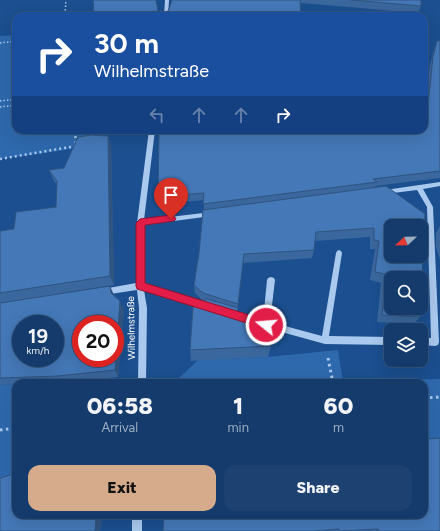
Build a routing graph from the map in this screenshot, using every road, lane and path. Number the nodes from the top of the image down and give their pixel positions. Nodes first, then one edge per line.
1 (66, 0) edge
2 (167, 0) edge
3 (65, 12) edge
4 (166, 12) edge
5 (12, 42) edge
6 (0, 43) edge
7 (12, 100) edge
8 (0, 101) edge
9 (12, 106) edge
10 (0, 107) edge
11 (75, 134) edge
12 (151, 134) edge
13 (0, 158) edge
14 (440, 184) edge
15 (419, 188) junction
16 (381, 192) edge
17 (218, 213) edge
18 (140, 223) junction
19 (339, 253) dead end
20 (271, 280) dead end
21 (140, 286) junction
22 (94, 293) edge
23 (214, 309) edge
24 (251, 320) edge
25 (266, 325) junction
26 (325, 340) junction
27 (384, 341) edge
28 (428, 342) edge
29 (142, 379) edge
30 (332, 379) edge
31 (440, 397) edge
32 (428, 398) edge
33 (12, 428) edge
34 (0, 430) edge
35 (137, 519) edge
36 (136, 531) edge

1 - 3 path
2 - 4 street
5 - 6 path
7 - 8 path
9 - 10 path
11 - 13 path
12 - 18 street, Wilhelmstraße
14 - 15 street
15 - 16 street
15 - 28 street
17 - 18 street
18 - 21 street, Wilhelmstraße
19 - 26 street
20 - 25 street
21 - 22 street
21 - 23 street
21 - 29 street, Wilhelmstraße
24 - 25 street
25 - 26 street
26 - 27 street
26 - 30 path
31 - 32 path
33 - 34 path
35 - 36 street

